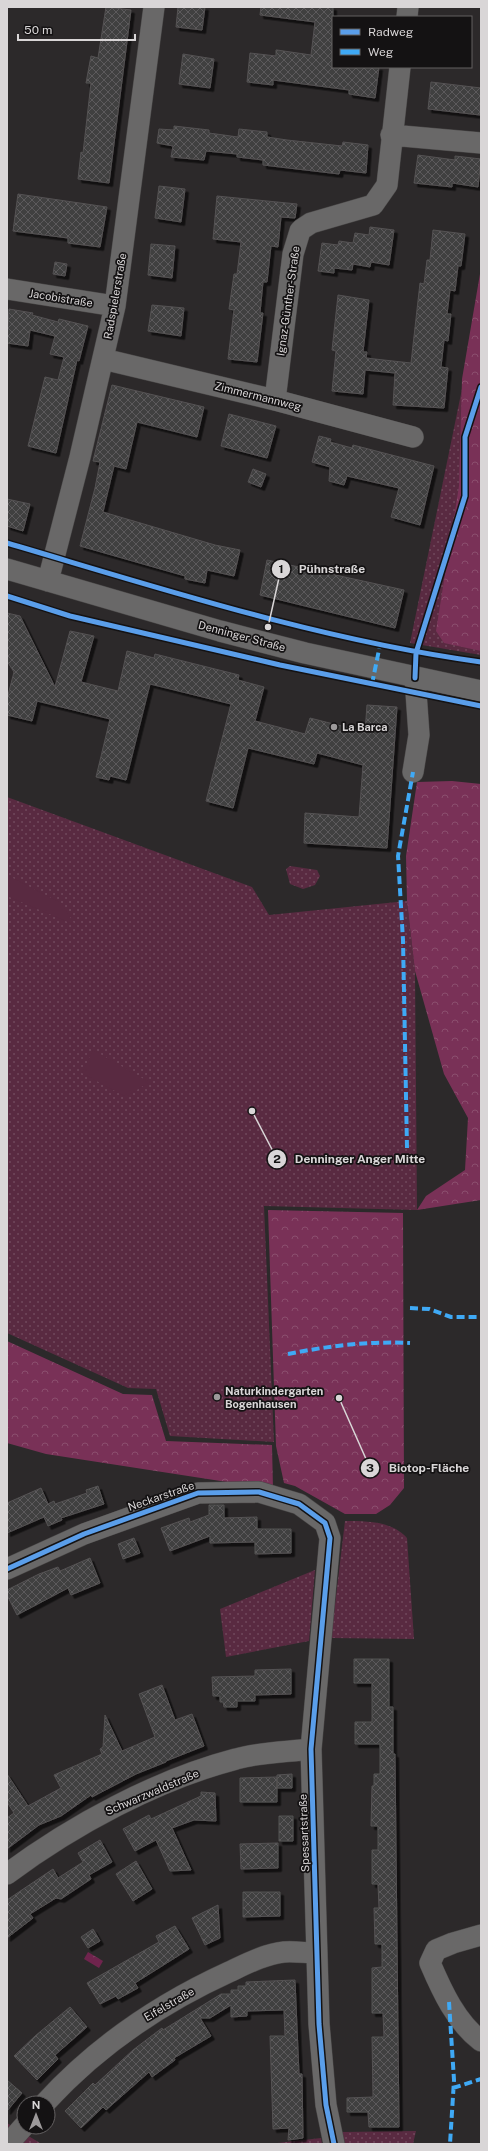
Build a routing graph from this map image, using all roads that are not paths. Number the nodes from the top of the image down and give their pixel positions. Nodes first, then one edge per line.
1 (154, 7) edge
2 (400, 68) edge
3 (391, 135) junction
4 (481, 143) edge
5 (7, 289) edge
6 (115, 306) junction
7 (103, 359) junction
8 (275, 400) junction
9 (413, 437) dead end
10 (7, 569) edge
11 (48, 581) junction
12 (415, 678) junction
13 (481, 690) edge
14 (413, 772) dead end
15 (325, 1523) joint
16 (7, 1569) edge
17 (311, 1749) junction
18 (7, 1874) edge
19 (481, 1935) edge
20 (317, 1953) junction
21 (481, 2041) edge
22 (51, 2095) edge
23 (16, 2135) edge
24 (8, 2144) edge
25 (334, 2144) edge

1 - 6 street, Radspielerstraße
2 - 3 street, Ignaz-Günther-Straße
3 - 4 street
3 - 8 street, Ignaz-Günther-Straße
5 - 6 street, Jacobistraße
6 - 7 street, Radspielerstraße
7 - 8 street, Zimmermannweg
7 - 11 street, Radspielerstraße
8 - 9 street, Zimmermannweg
10 - 11 street, Denninger Straße
11 - 12 street, Denninger Straße
12 - 13 street, Denninger Straße
12 - 14 street
15 - 16 street, Neckarstraße
15 - 17 street, Spessartstraße
17 - 18 street, Schwarzwaldstraße
17 - 20 street, Spessartstraße
19 - 21 street
20 - 22 street, Eifelstraße
20 - 25 street, Spessartstraße
23 - 24 street

